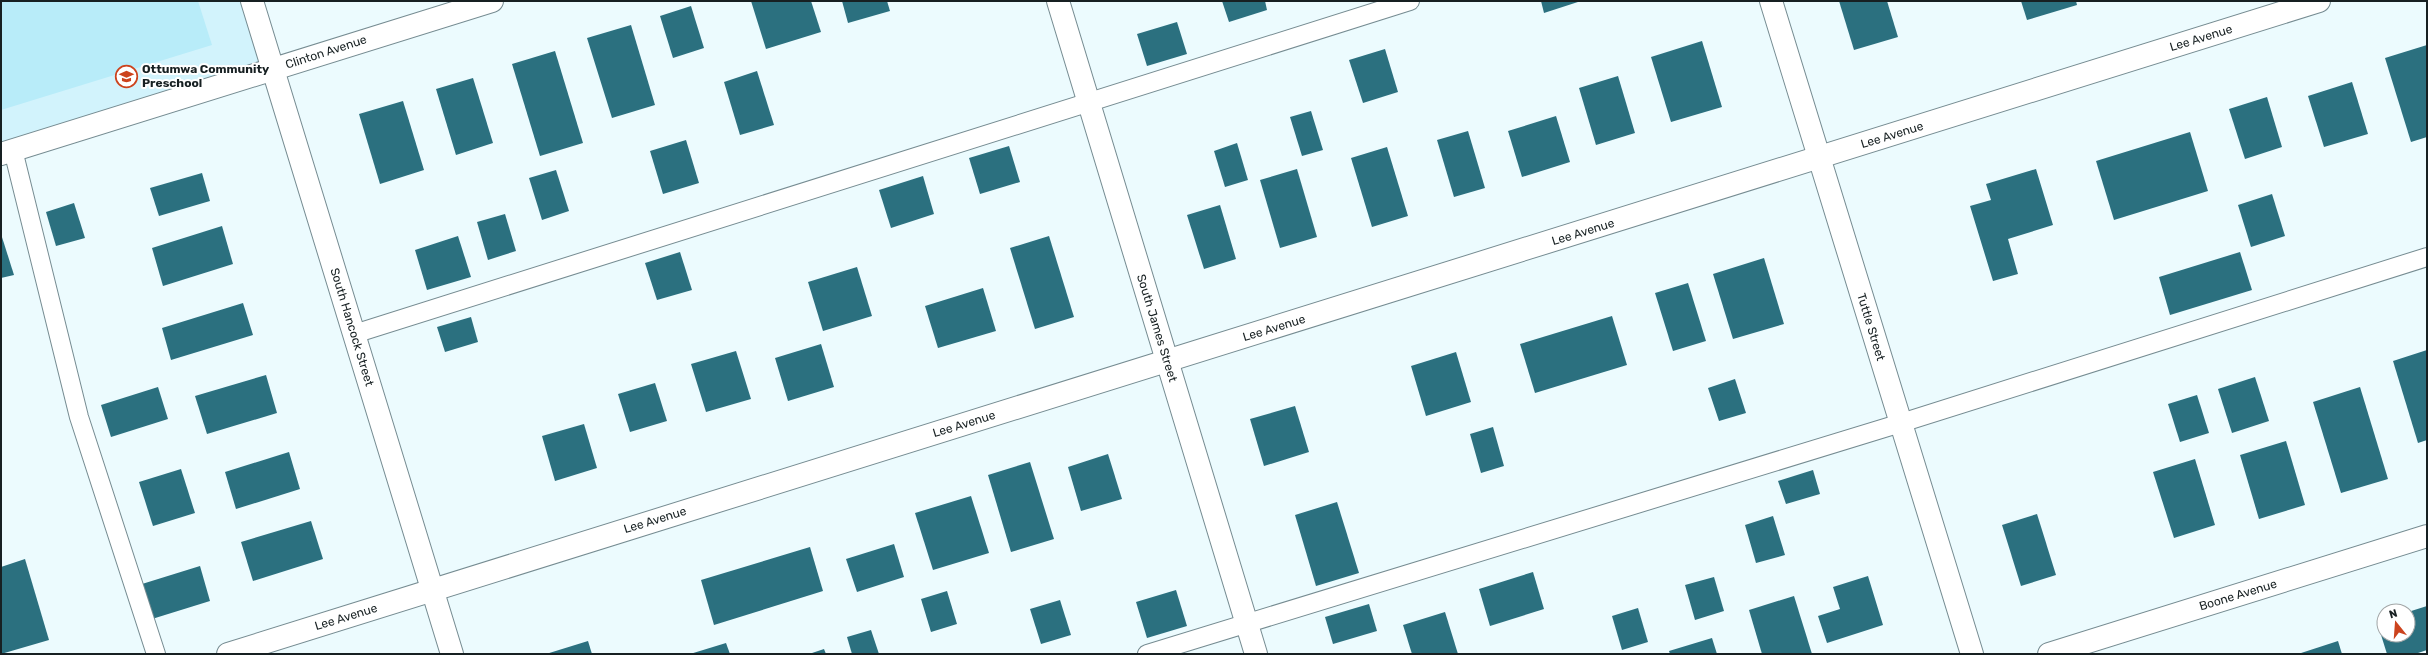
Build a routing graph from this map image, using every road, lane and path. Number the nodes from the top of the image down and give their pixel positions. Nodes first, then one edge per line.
1 (252, 1) edge
2 (492, 1) edge
3 (1058, 1) edge
4 (1410, 1) edge
5 (1771, 1) edge
6 (2318, 1) edge
7 (273, 69) junction
8 (1088, 102) junction
9 (7, 152) edge
10 (1819, 159) junction
11 (2427, 256) edge
12 (354, 334) junction
13 (1167, 361) junction
14 (1901, 423) junction
15 (2427, 536) edge
16 (432, 590) junction
17 (1246, 624) junction
18 (156, 654) edge
19 (228, 654) edge
20 (452, 654) edge
21 (1147, 654) edge
22 (1256, 654) edge
23 (1972, 654) edge
24 (2049, 654) edge

1 - 7 street, South Hancock Street
2 - 7 street, Clinton Avenue
3 - 8 street, South James Street
4 - 8 lane
5 - 10 street, Tuttle Street
6 - 10 street, Lee Avenue
7 - 9 street, Clinton Avenue
7 - 12 street, South Hancock Street
8 - 12 lane
8 - 13 street, South James Street
9 - 18 lane
10 - 13 street, Lee Avenue
10 - 14 street, Tuttle Street
11 - 14 lane
12 - 16 street, South Hancock Street
13 - 16 street, Lee Avenue
13 - 17 street, South James Street
14 - 17 lane
14 - 23 street, Tuttle Street
15 - 24 street, Boone Avenue
16 - 19 street, Lee Avenue
16 - 20 street, South Hancock Street
17 - 21 lane
17 - 22 street, South James Street

